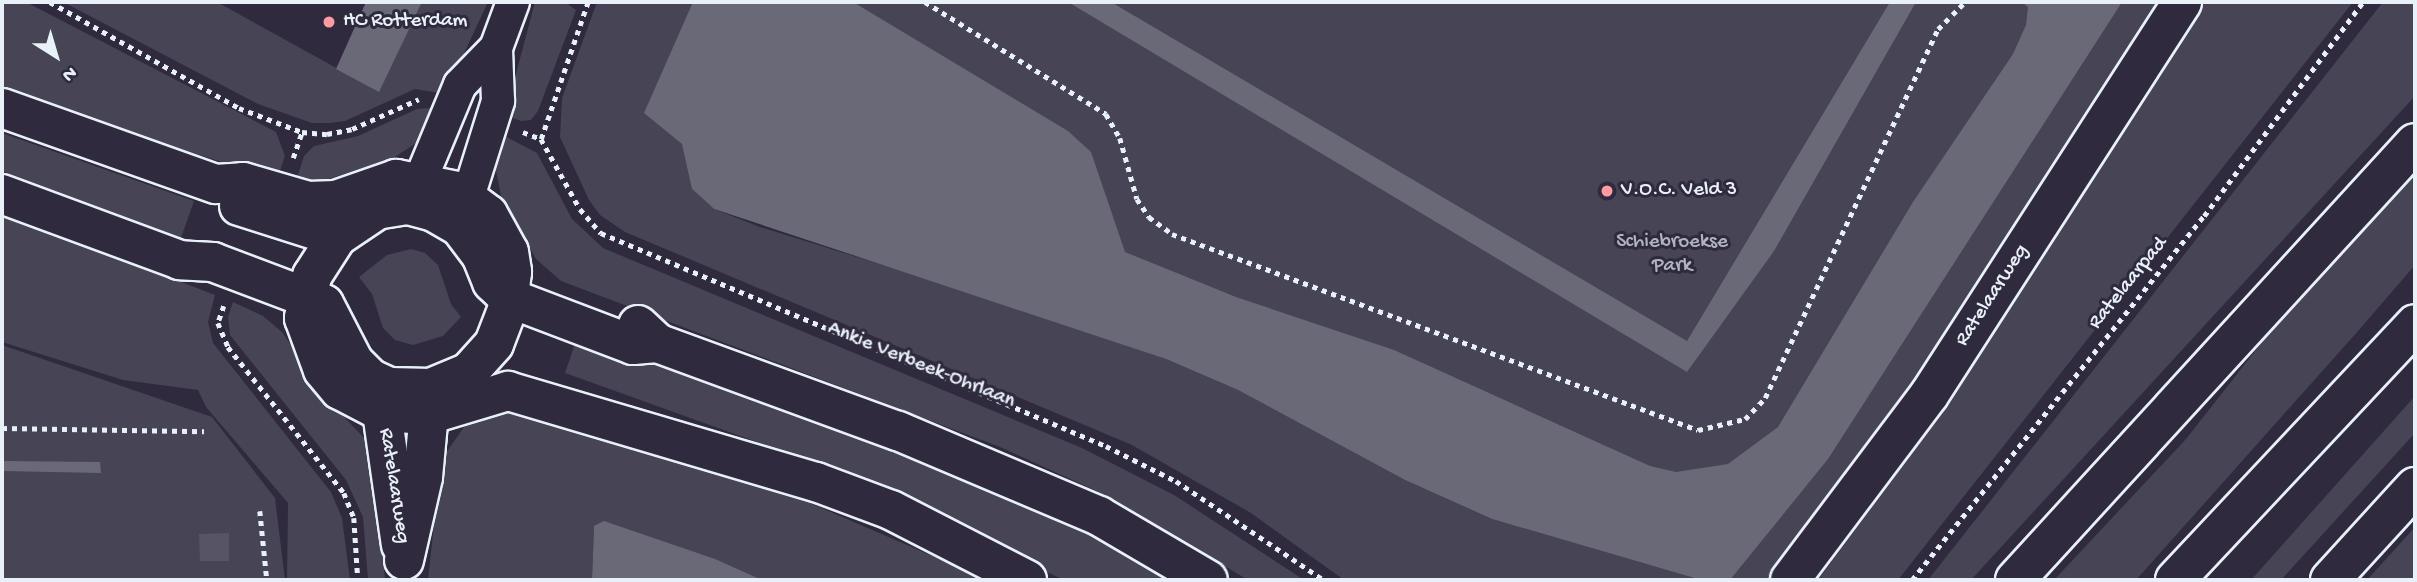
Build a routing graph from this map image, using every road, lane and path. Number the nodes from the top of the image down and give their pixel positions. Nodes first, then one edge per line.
1 (50, 2) edge
2 (513, 2) edge
3 (588, 2) edge
4 (925, 2) edge
5 (1965, 2) edge
6 (2182, 2) edge
7 (2363, 2) edge
8 (496, 48) junction
9 (2, 108) edge
10 (302, 132) dead end
11 (2415, 143) edge
12 (216, 184) junction
13 (414, 193) junction
14 (2, 194) edge
15 (468, 197) junction
16 (337, 237) junction
17 (511, 285) junction
18 (305, 307) junction
19 (2415, 324) edge
20 (485, 377) junction
21 (429, 401) junction
22 (382, 412) junction
23 (2, 428) edge
24 (204, 431) dead end
25 (2415, 486) edge
26 (260, 511) dead end
27 (404, 570) edge
28 (267, 580) edge
29 (1027, 580) edge
30 (1208, 580) edge
31 (1324, 580) edge
32 (1790, 580) edge
33 (1912, 580) edge
34 (2015, 580) edge
35 (2175, 580) edge
36 (2330, 580) edge

1 - 10 path
2 - 8 street
3 - 31 path, Ankie Verbeek-Ohrlaan
4 - 5 path
6 - 32 main road, Ratelaarweg
7 - 33 path, Ratelaarpad
8 - 13 street
8 - 15 street
9 - 12 main road
11 - 34 main road
12 - 13 main road
12 - 16 main road
13 - 15 main road
13 - 16 main road
13 - 17 main road
14 - 18 main road
15 - 17 main road
16 - 18 main road
17 - 20 main road
17 - 30 main road
18 - 21 main road
18 - 22 main road
19 - 35 main road
20 - 21 main road
20 - 29 main road
21 - 22 main road
21 - 27 main road, Ratelaarweg
22 - 27 main road, Ratelaarweg
23 - 24 path
25 - 36 main road
26 - 28 path

